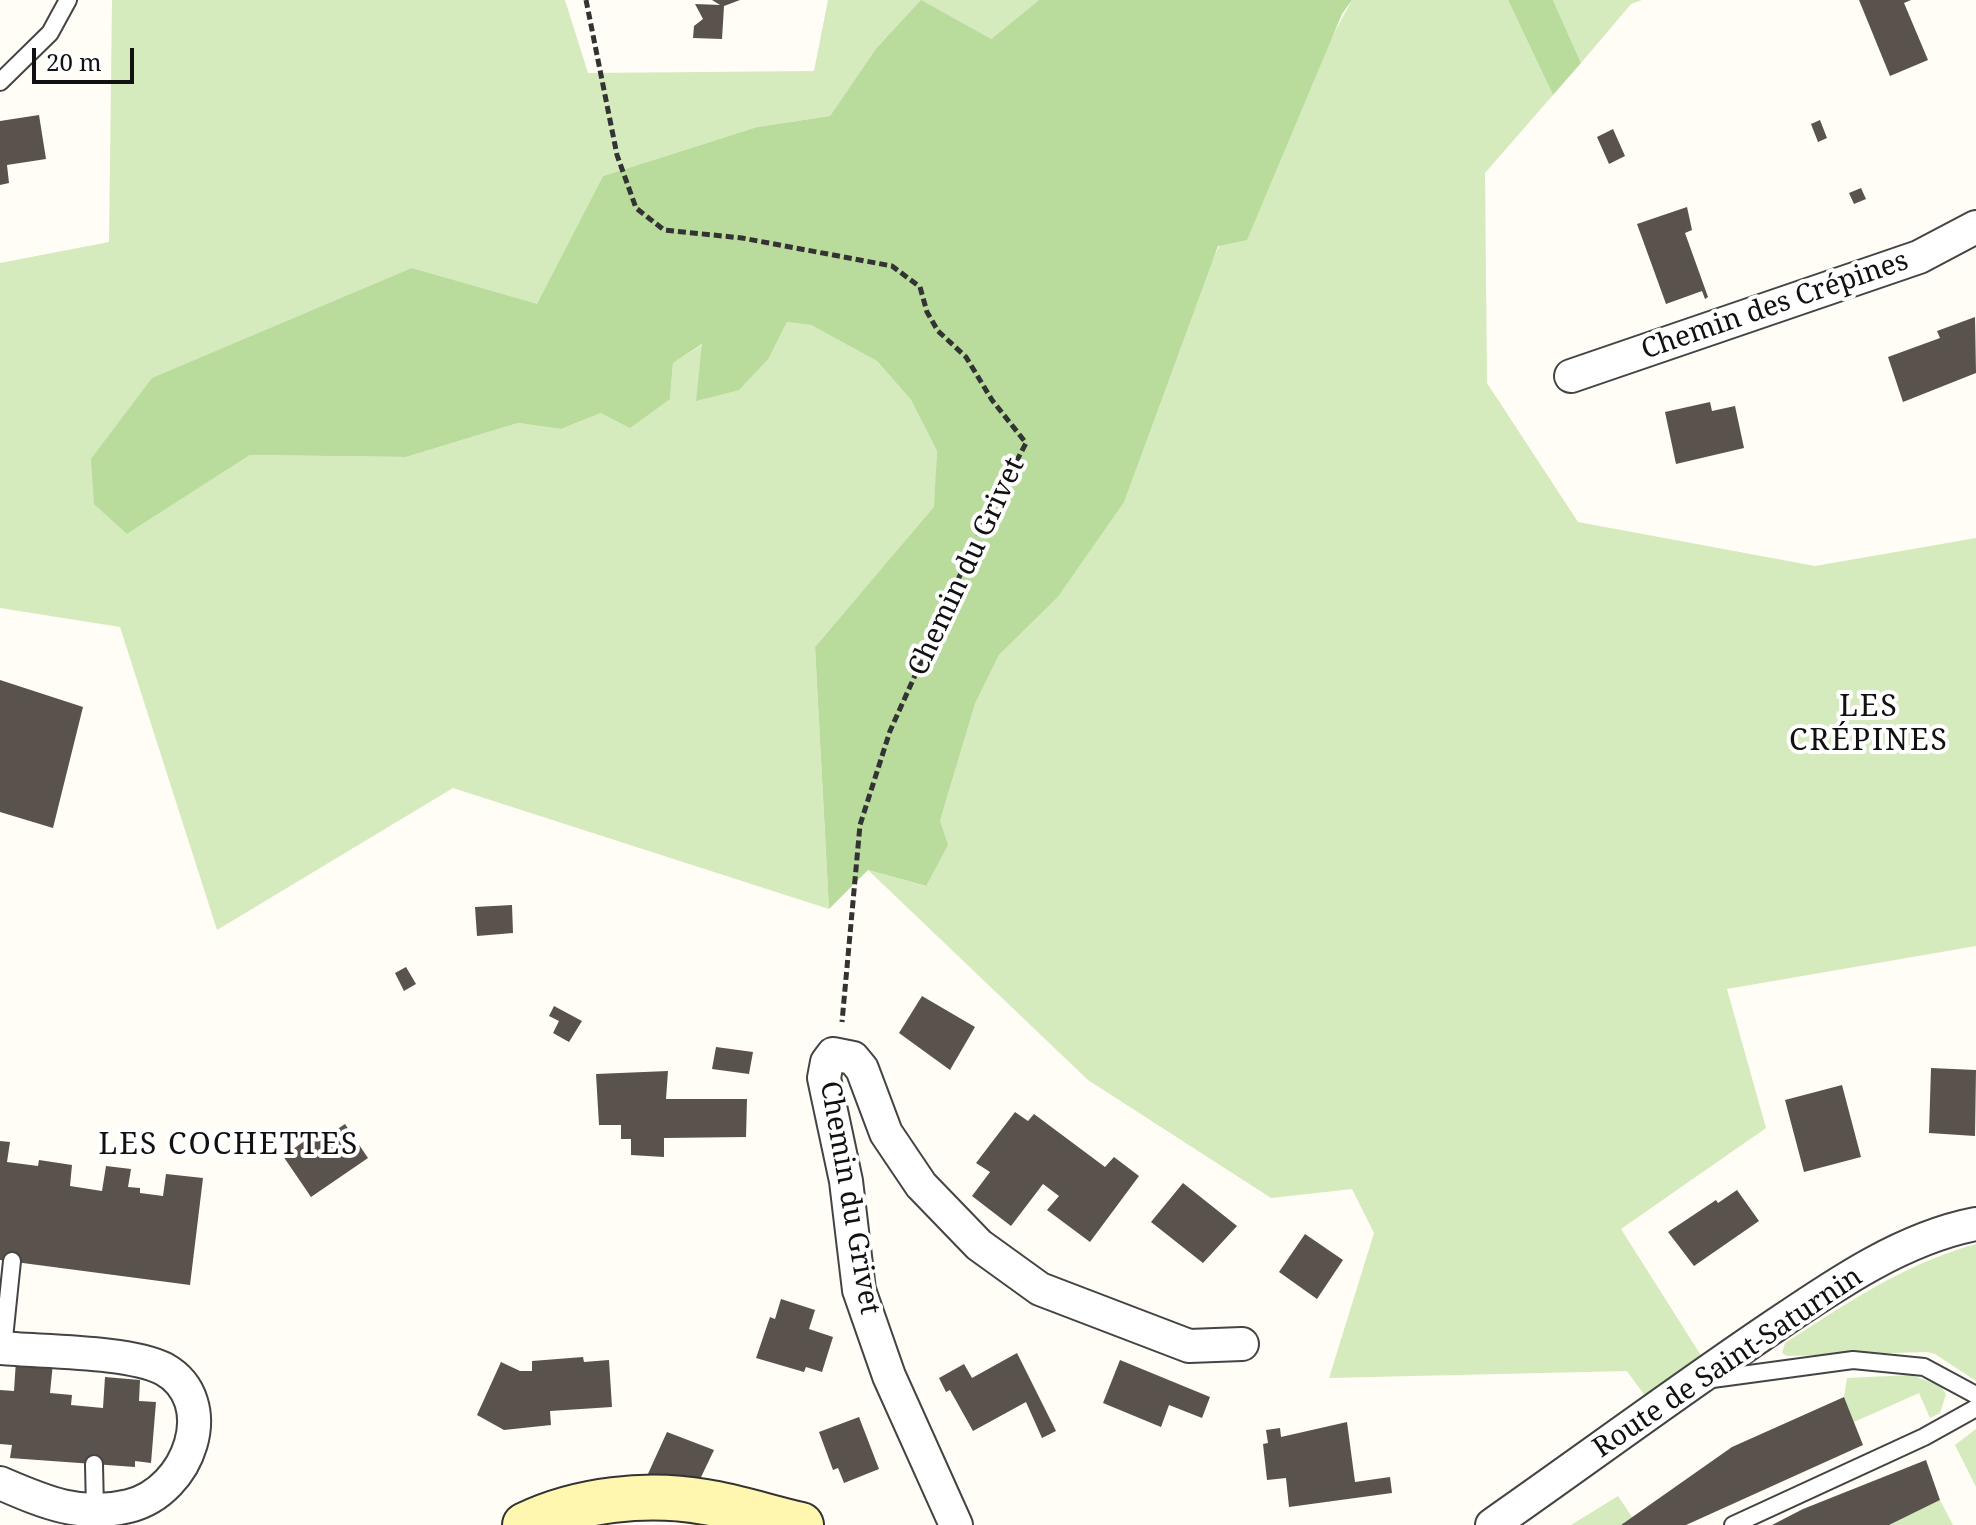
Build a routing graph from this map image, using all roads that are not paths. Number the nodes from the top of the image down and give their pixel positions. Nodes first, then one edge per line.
1 (68, 0) edge
2 (0, 82) edge
3 (1976, 227) edge
4 (1571, 376) dead end
5 (1976, 1224) edge
6 (12, 1261) dead end
7 (1242, 1344) dead end
8 (2, 1348) edge
9 (1692, 1382) junction
10 (1976, 1395) edge
11 (1976, 1408) edge
12 (94, 1464) dead end
13 (0, 1483) edge
14 (95, 1510) junction
15 (525, 1525) edge
16 (801, 1525) edge
17 (956, 1525) edge
18 (1492, 1525) edge
19 (1733, 1525) edge

1 - 2 lane
3 - 4 street, Chemin des Crépines
5 - 9 street, Route de Saint-Saturnin
6 - 8 lane
7 - 17 street, Chemin du Grivet
8 - 14 street
9 - 10 lane
9 - 18 street, Route de Saint-Saturnin
11 - 19 lane
12 - 14 lane
13 - 14 street
15 - 16 street

